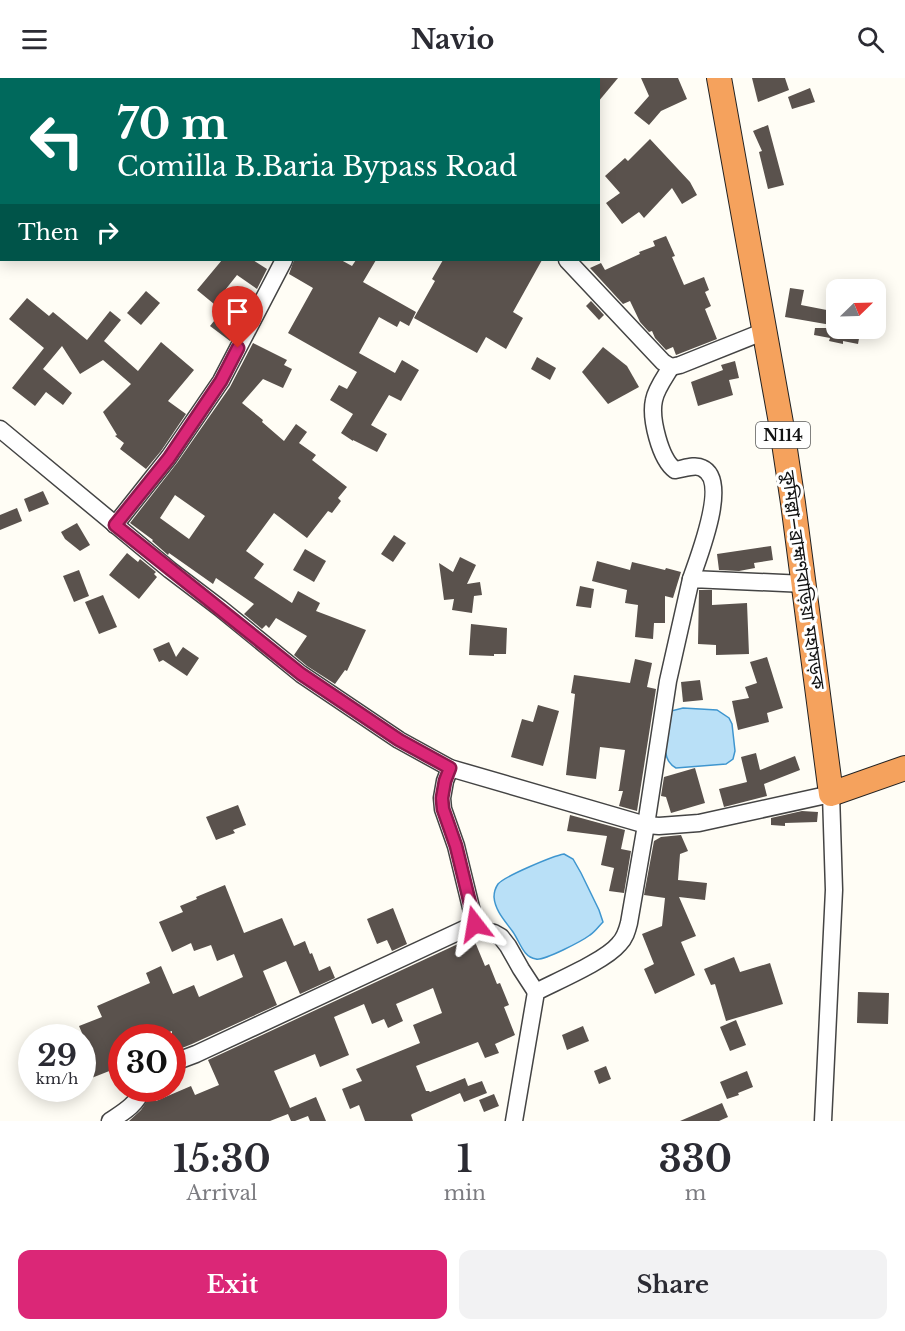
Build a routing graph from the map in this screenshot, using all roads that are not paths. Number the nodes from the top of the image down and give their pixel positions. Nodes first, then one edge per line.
1 (719, 78) edge
2 (283, 261) edge
3 (568, 261) edge
4 (765, 331) junction
5 (671, 367) junction
6 (0, 429) edge
7 (115, 525) junction
8 (692, 579) junction
9 (805, 584) junction
10 (450, 768) junction
11 (905, 768) edge
12 (831, 794) junction
13 (646, 825) junction
14 (475, 924) junction
15 (536, 992) junction
16 (186, 1058) edge
17 (135, 1102) edge
18 (823, 1120) edge
19 (110, 1121) edge
20 (514, 1121) edge

1 - 4 highway, কুমিল্লা–ব্রাহ্মণবাড়িয়া মহাসড়ক / N114
2 - 7 street
3 - 5 street
4 - 5 street
4 - 9 highway, কুমিল্লা–ব্রাহ্মণবাড়িয়া মহাসড়ক / N114
5 - 8 street
6 - 7 street
7 - 10 street
8 - 9 street
8 - 13 street
9 - 12 highway, কুমিল্লা–ব্রাহ্মণবাড়িয়া মহাসড়ক / N114
10 - 13 street
10 - 14 street
11 - 12 highway
12 - 13 street
12 - 18 street
13 - 15 street
14 - 15 street
14 - 16 street
15 - 20 street
17 - 19 street

